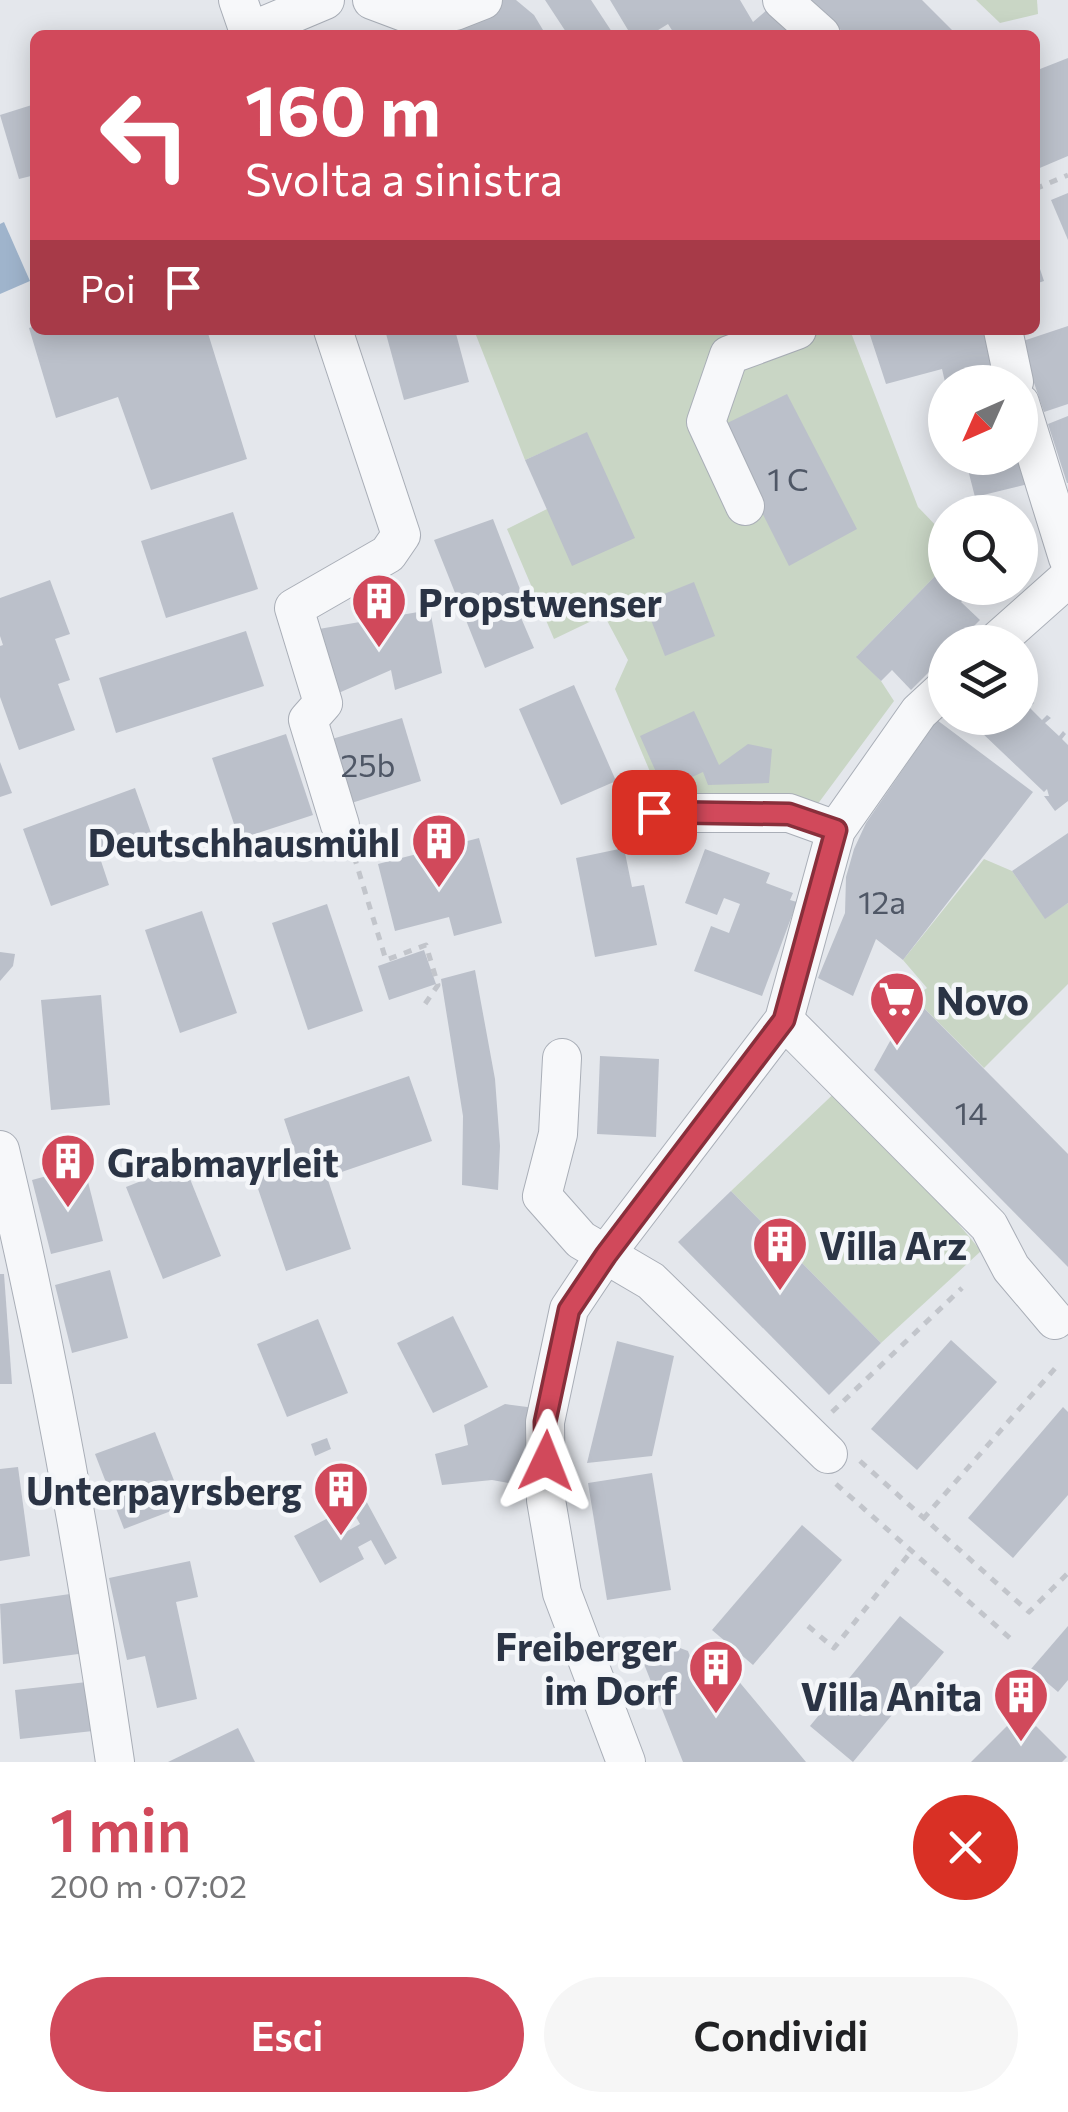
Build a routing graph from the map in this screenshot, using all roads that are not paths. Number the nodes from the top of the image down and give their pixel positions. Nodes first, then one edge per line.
1 (326, 0) edge
2 (372, 0) edge
3 (483, 0) edge
4 (782, 0) edge
5 (245, 22) edge
6 (815, 30) edge
7 (335, 335) edge
8 (783, 335) edge
9 (1004, 335) edge
10 (1010, 365) edge
11 (1038, 461) edge
12 (745, 506) dead end
13 (1068, 558) edge
14 (1068, 578) edge
15 (1015, 625) edge
16 (928, 704) edge
17 (654, 812) dead end
18 (340, 825) road end
19 (836, 830) junction
20 (784, 1020) junction
21 (562, 1058) dead end
22 (0, 1150) edge
23 (606, 1255) junction
24 (1054, 1320) dead end
25 (830, 1448) road end
26 (114, 1762) edge
27 (626, 1762) edge

1 - 5 street
2 - 3 street
4 - 6 street
7 - 18 street
8 - 12 street
9 - 10 street
11 - 13 street
14 - 15 street
16 - 19 street
17 - 19 street
19 - 20 street
20 - 23 street
20 - 24 street
21 - 23 street
22 - 26 street
23 - 25 street
23 - 27 street

